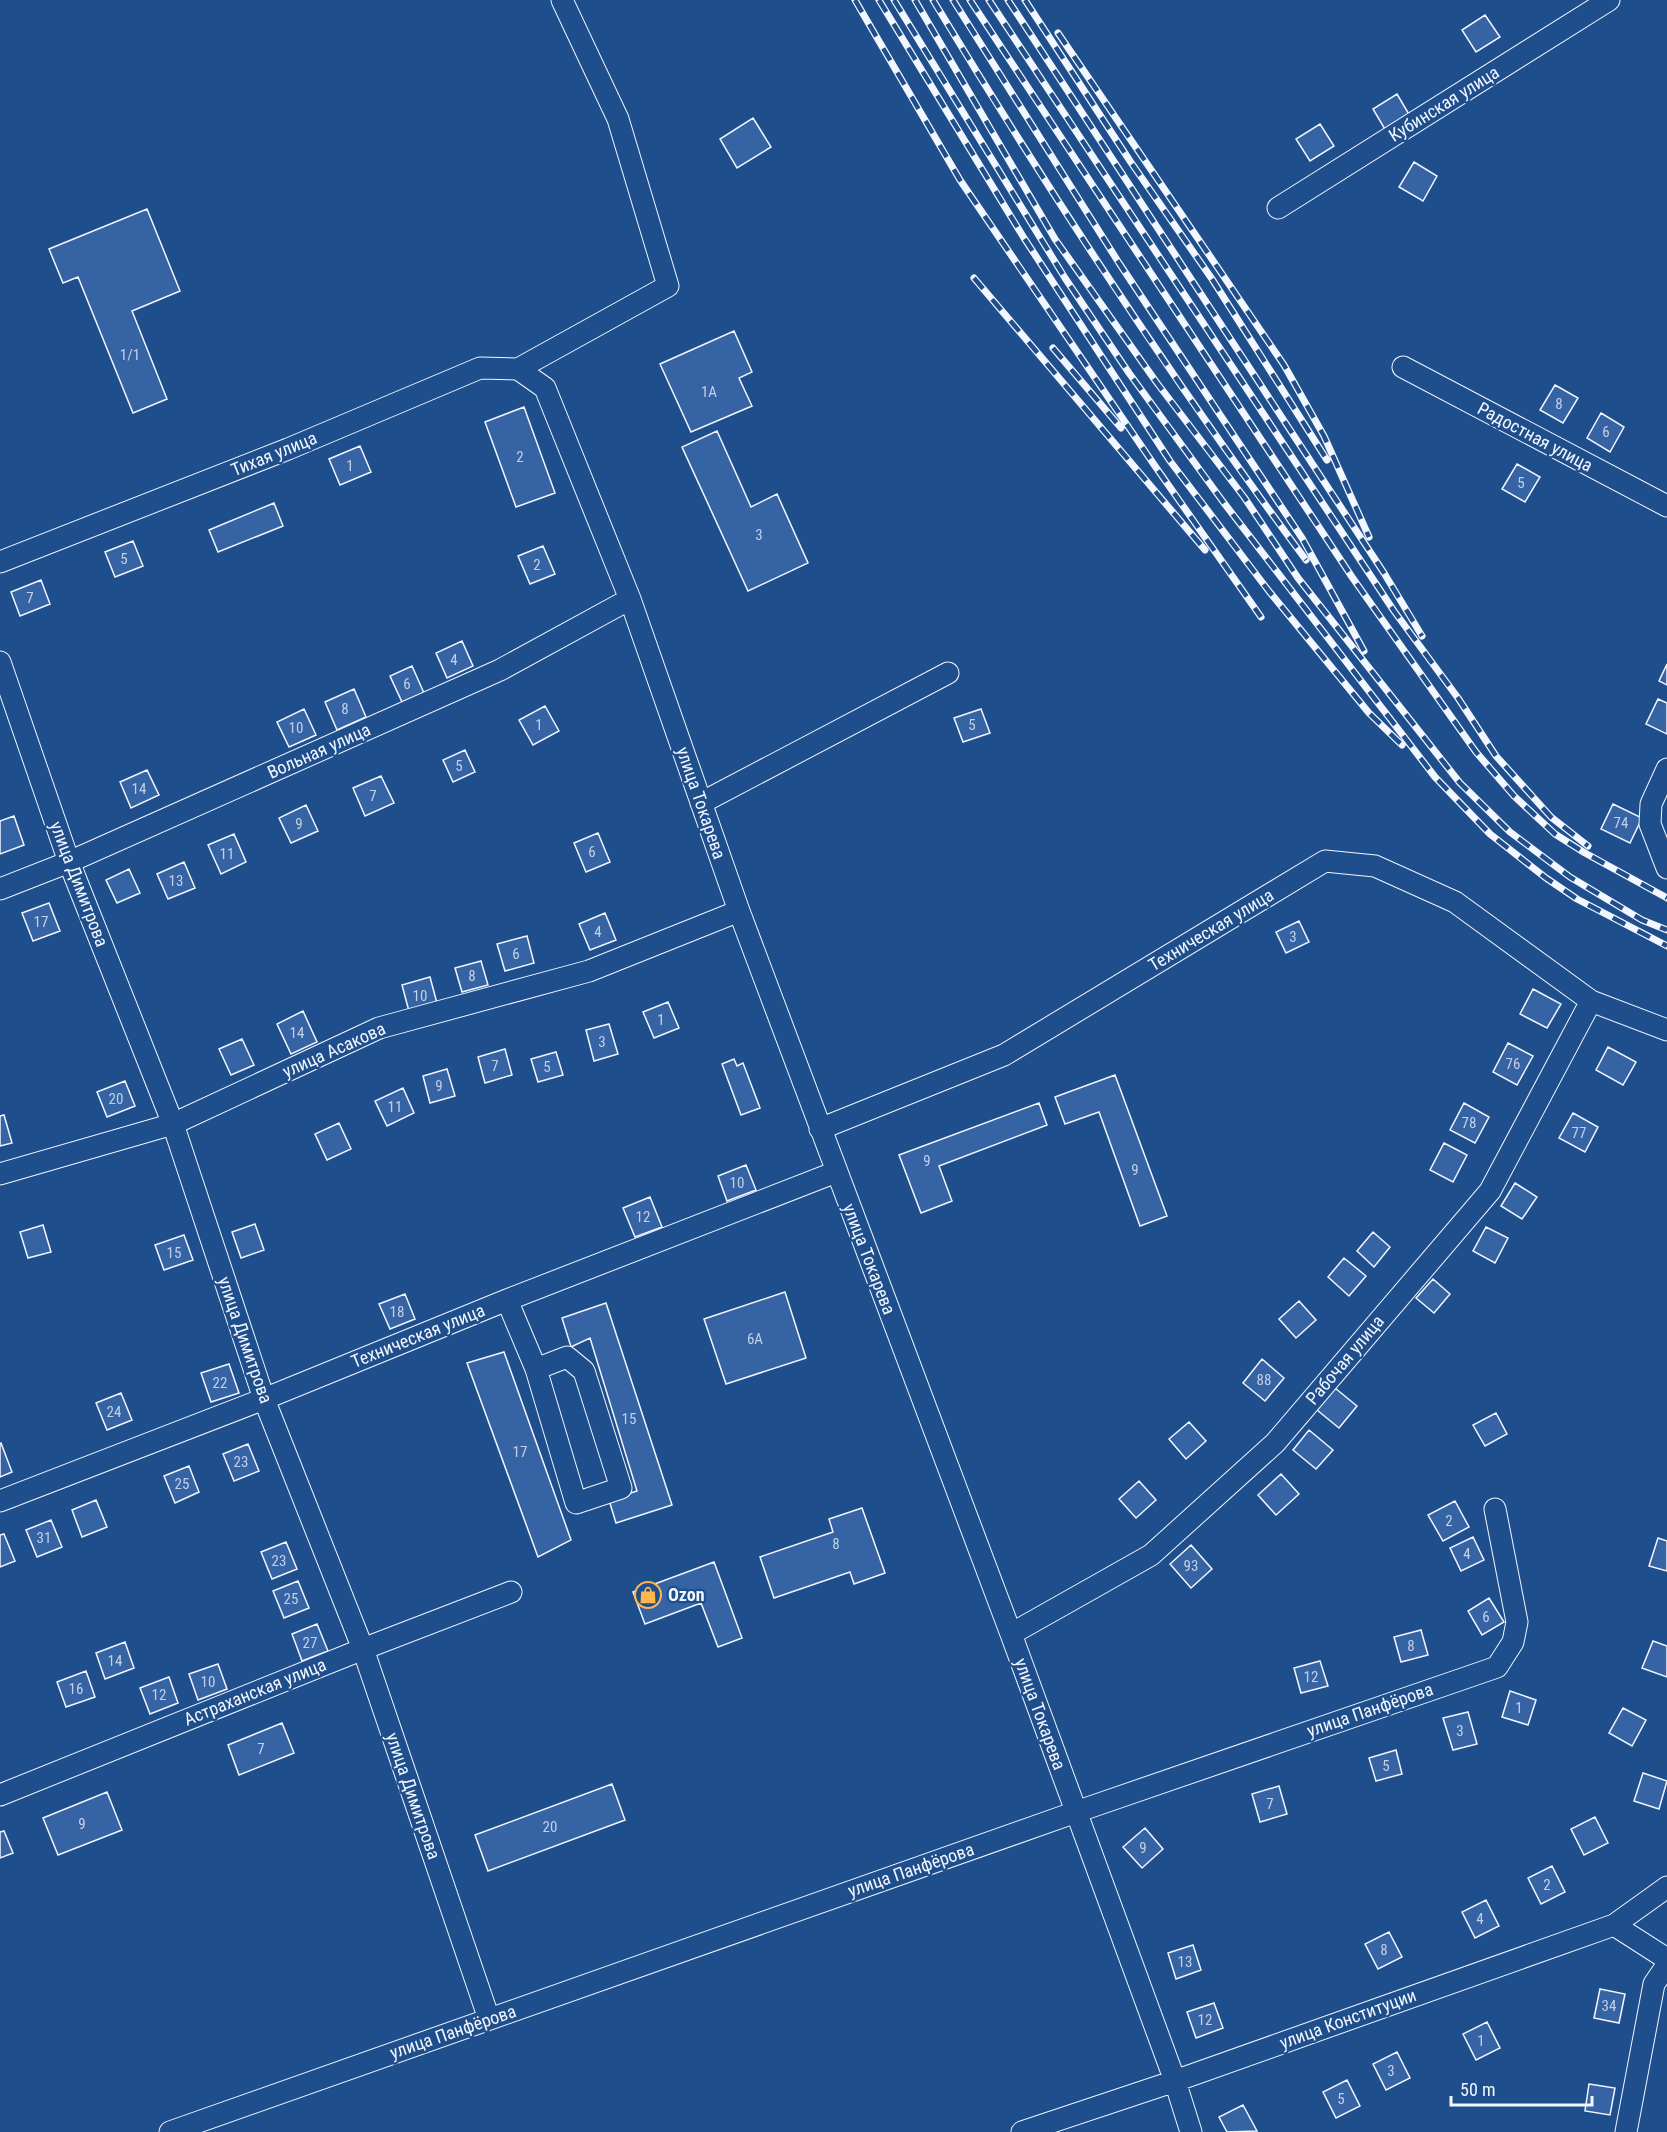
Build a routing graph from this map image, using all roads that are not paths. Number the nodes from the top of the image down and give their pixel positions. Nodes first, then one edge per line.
1 (562, 0) edge
2 (1609, 0) edge
3 (1278, 208) dead end
4 (1403, 367) dead end
5 (518, 369) junction
6 (1667, 506) edge
7 (0, 562) edge
8 (630, 599) junction
9 (0, 662) edge
10 (948, 673) dead end
11 (1667, 769) edge
12 (701, 803) junction
13 (69, 862) junction
14 (1667, 868) edge
15 (0, 889) edge
16 (739, 911) junction
17 (1591, 1001) junction
18 (1667, 1030) edge
19 (172, 1124) junction
20 (820, 1129) junction
21 (836, 1172) junction
22 (0, 1174) edge
23 (507, 1300) junction
24 (536, 1369) junction
25 (264, 1399) junction
26 (0, 1501) edge
27 (1495, 1509) dead end
28 (511, 1592) dead end
29 (1011, 1634) junction
30 (363, 1649) junction
31 (0, 1795) edge
32 (1076, 1812) junction
33 (1667, 1887) edge
34 (1614, 1925) junction
35 (1667, 1959) edge
36 (1667, 1965) edge
37 (489, 2019) junction
38 (1175, 2080) junction
39 (170, 2132) edge
40 (1022, 2132) edge
41 (1191, 2132) edge
42 (1626, 2132) edge

1 - 5 street
2 - 3 street, Кубинская улица
4 - 6 street, Радостная улица
5 - 7 street, Тихая улица
5 - 8 street, улица Токарева
8 - 12 street, улица Токарева
8 - 13 street, Вольная улица
9 - 13 street, улица Димитрова
10 - 12 street
11 - 14 street
12 - 16 street, улица Токарева
13 - 15 street, Вольная улица
13 - 19 street, улица Димитрова
16 - 19 street, улица Асакова
16 - 20 street, улица Токарева
17 - 18 street, Техническая улица
17 - 20 street, Техническая улица
17 - 29 street, Рабочая улица
19 - 22 street, улица Асакова
19 - 25 street, улица Димитрова
20 - 21 street, улица Токарева
21 - 23 street, Техническая улица
21 - 29 street, улица Токарева
23 - 24 street
23 - 25 street, Техническая улица
24 - 24 street
25 - 26 street, Техническая улица
25 - 30 street, улица Димитрова
27 - 32 street, улица Панфёрова
28 - 30 street, Астраханская улица
29 - 32 street, улица Токарева
30 - 31 street, Астраханская улица
30 - 37 street, улица Димитрова
32 - 37 street, улица Панфёрова
32 - 38 street, улица Токарева
33 - 34 street, улица Конституции
34 - 35 street
34 - 38 street, улица Конституции
36 - 42 street
37 - 39 street, улица Панфёрова
38 - 40 street, улица Конституции
38 - 41 street, улица Токарева

